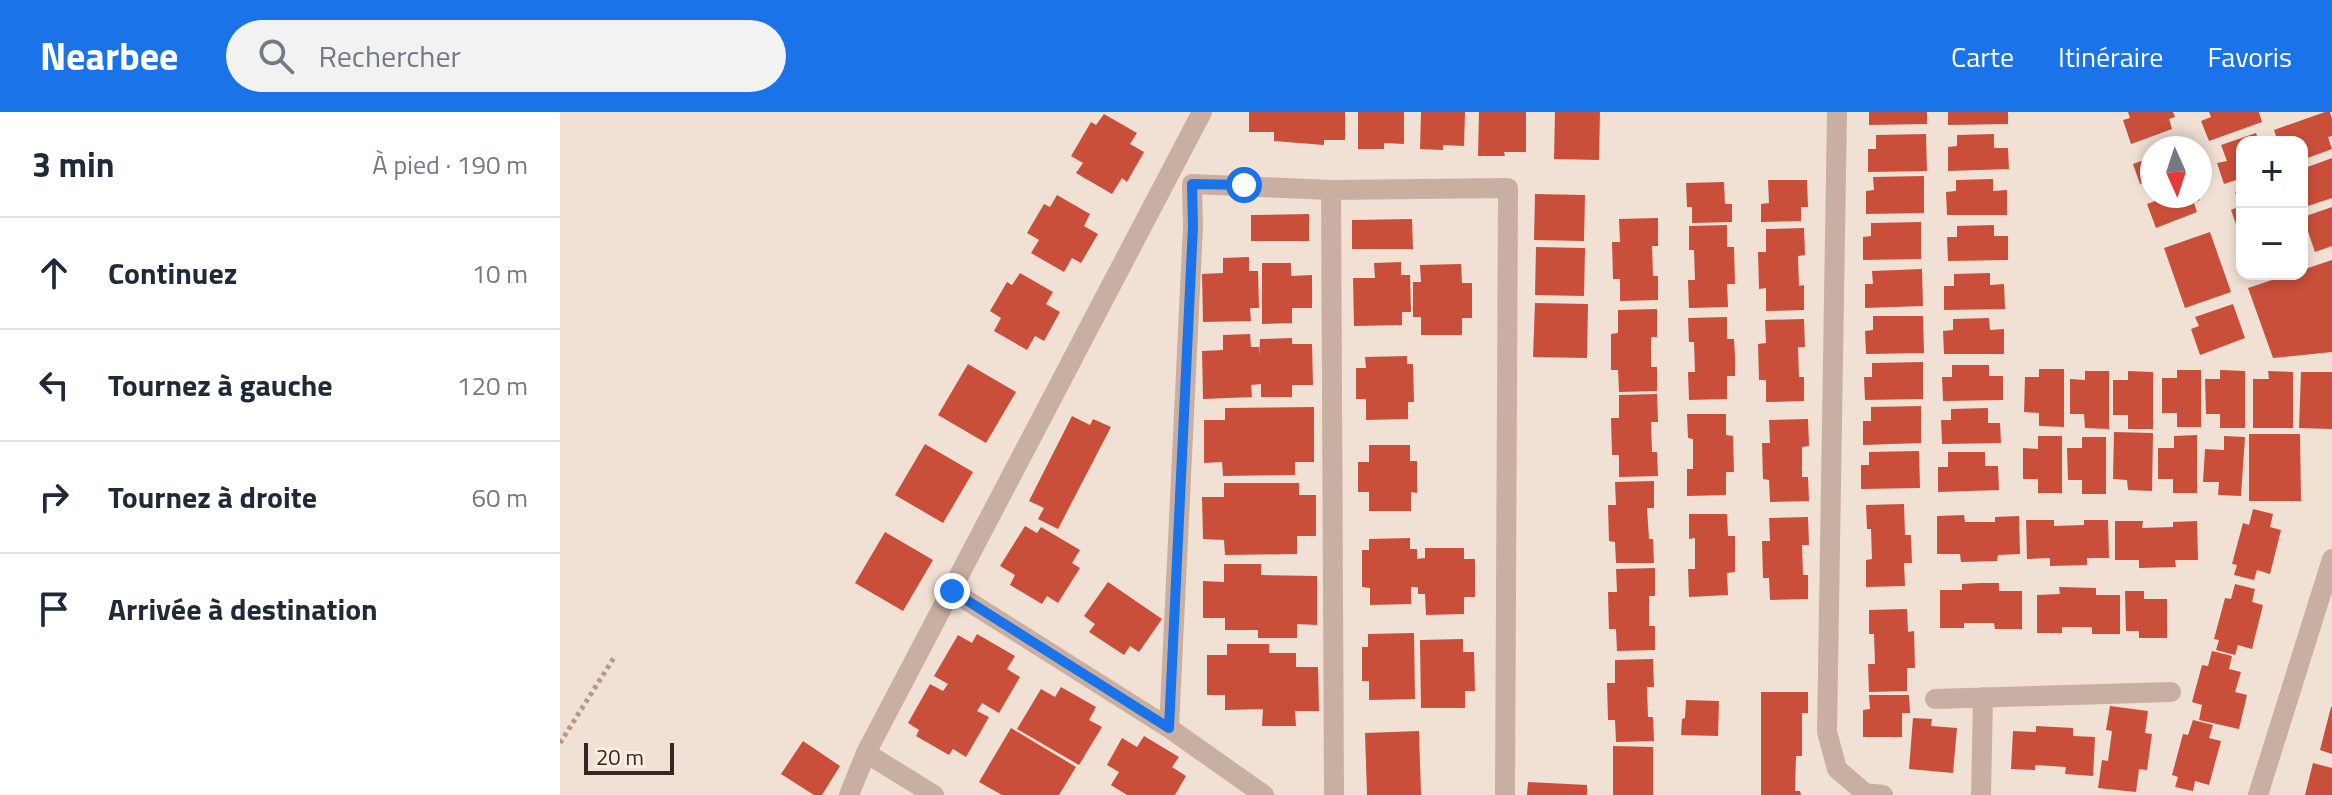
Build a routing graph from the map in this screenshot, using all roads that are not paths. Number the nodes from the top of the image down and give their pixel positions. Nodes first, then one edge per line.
1 (1202, 112) edge
2 (1837, 112) edge
3 (1331, 190) junction
4 (2332, 559) edge
5 (952, 591) junction
6 (2171, 692) dead end
7 (1983, 697) junction
8 (1935, 699) dead end
9 (1169, 728) junction
10 (866, 753) junction
11 (849, 795) edge
12 (934, 795) edge
13 (1264, 795) edge
14 (1334, 795) edge
15 (1505, 795) edge
16 (1883, 795) edge
17 (1981, 795) edge
18 (2258, 795) edge

1 - 5 street
2 - 16 street
3 - 9 street
3 - 14 street
3 - 15 street
4 - 18 street
5 - 9 street
5 - 10 street
6 - 7 street
7 - 8 street
7 - 17 street
9 - 13 street
10 - 11 street
10 - 12 street

